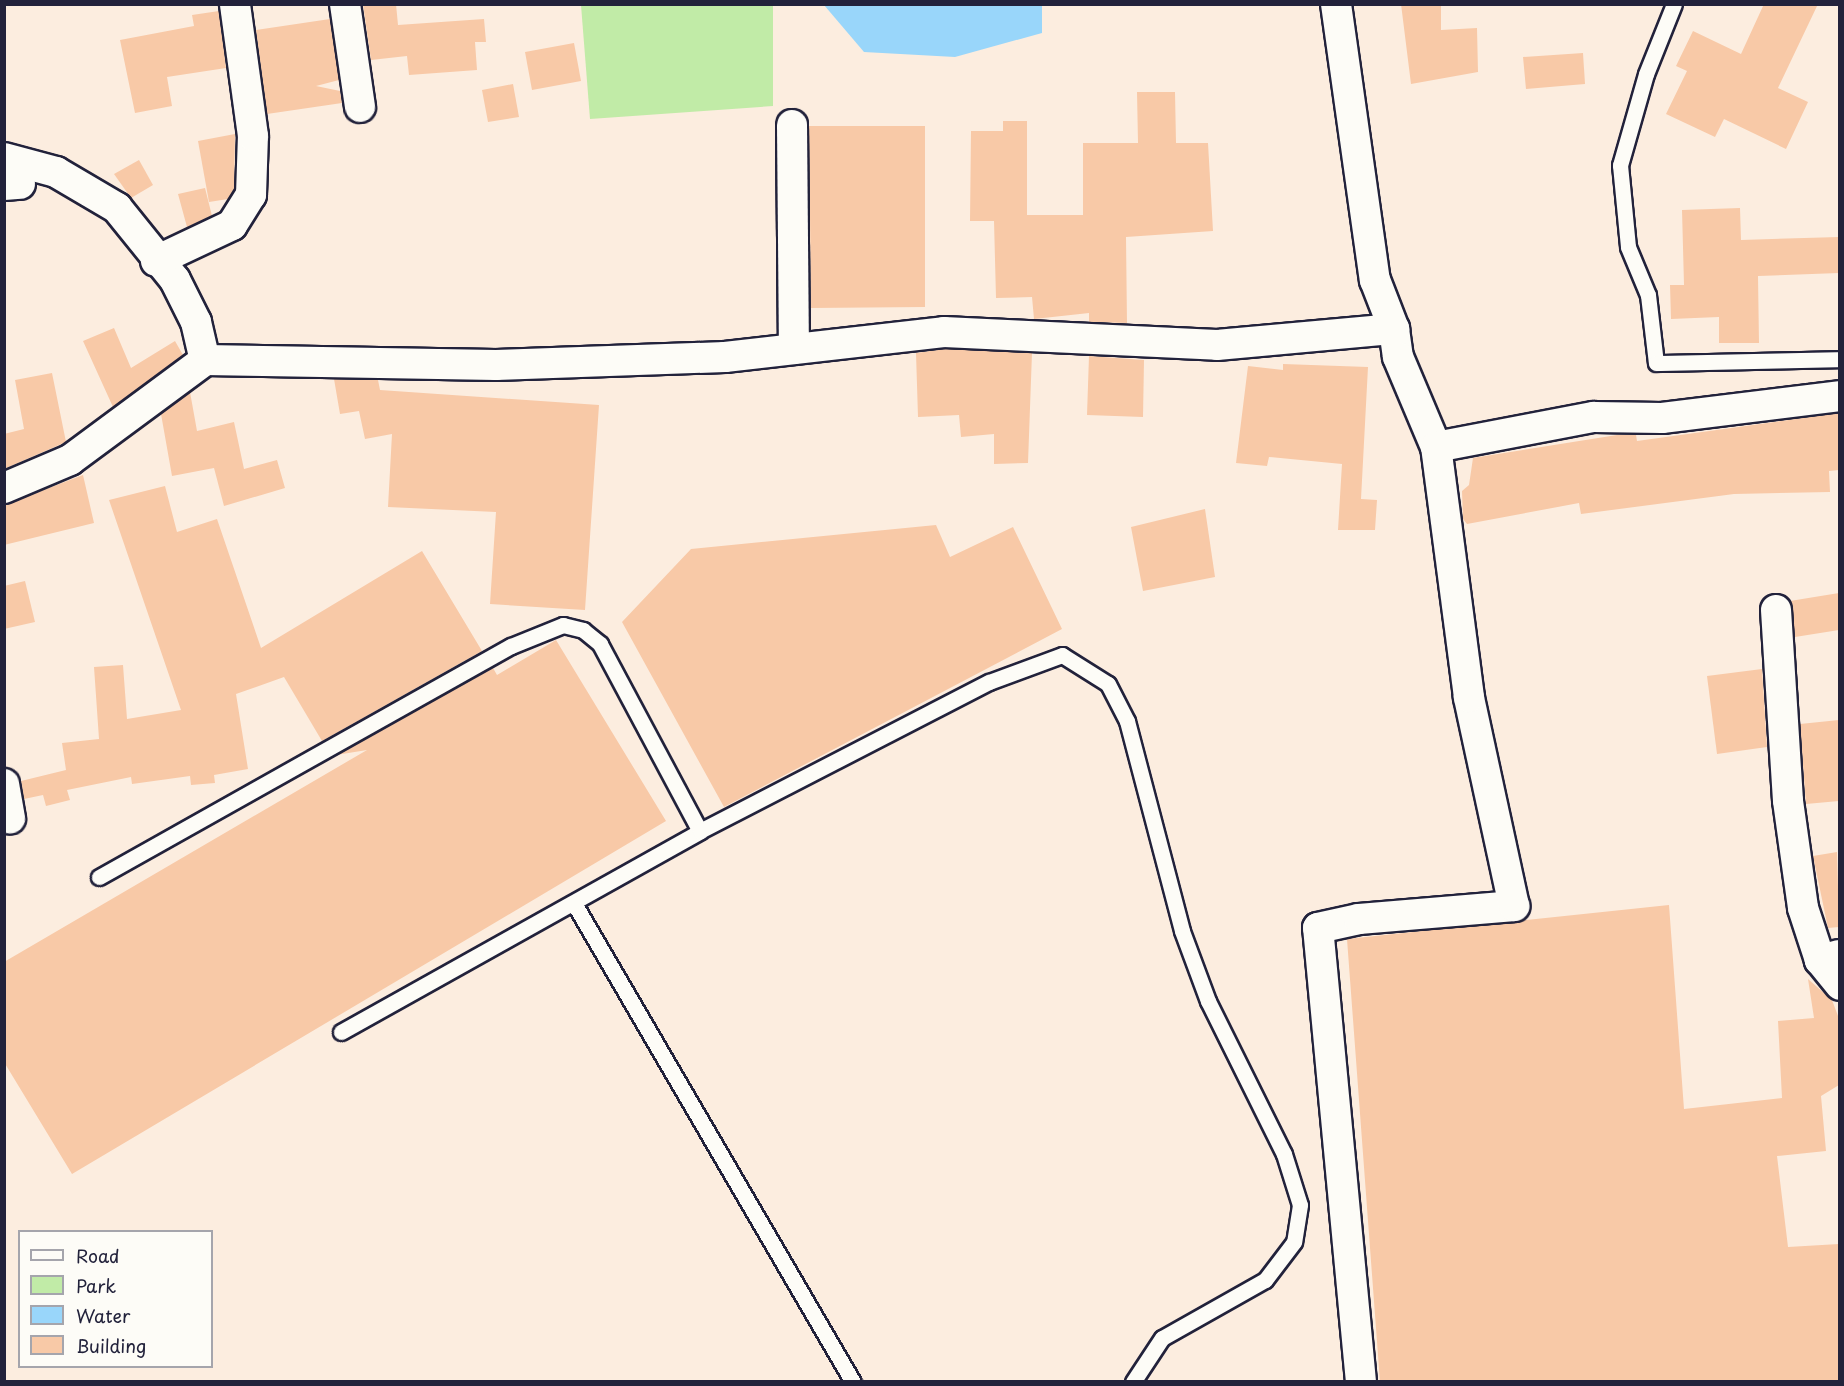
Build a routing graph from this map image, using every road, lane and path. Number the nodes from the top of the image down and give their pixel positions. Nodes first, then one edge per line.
1 (235, 4) edge
2 (345, 4) edge
3 (1336, 4) edge
4 (1674, 4) edge
5 (360, 107) dead end
6 (792, 125) dead end
7 (4, 158) edge
8 (156, 261) junction
9 (1394, 328) junction
10 (794, 349) junction
11 (1839, 359) edge
12 (205, 360) junction
13 (1839, 396) edge
14 (1436, 447) junction
15 (4, 488) edge
16 (1776, 610) dead end
17 (4, 784) edge
18 (10, 818) dead end
19 (700, 831) junction
20 (99, 877) dead end
21 (575, 905) junction
22 (1830, 958) edge
23 (1839, 985) edge
24 (341, 1032) dead end
25 (853, 1382) edge
26 (1133, 1382) edge
27 (1361, 1382) edge

1 - 8 street
2 - 5 street
3 - 9 street
4 - 11 lane
6 - 10 street
7 - 8 street
8 - 12 street
9 - 10 street
9 - 14 street
10 - 12 street
12 - 15 street
13 - 14 street
14 - 27 street
16 - 22 street
17 - 18 street
19 - 20 lane
19 - 21 lane
19 - 26 lane
21 - 24 lane
21 - 25 lane
22 - 23 street

